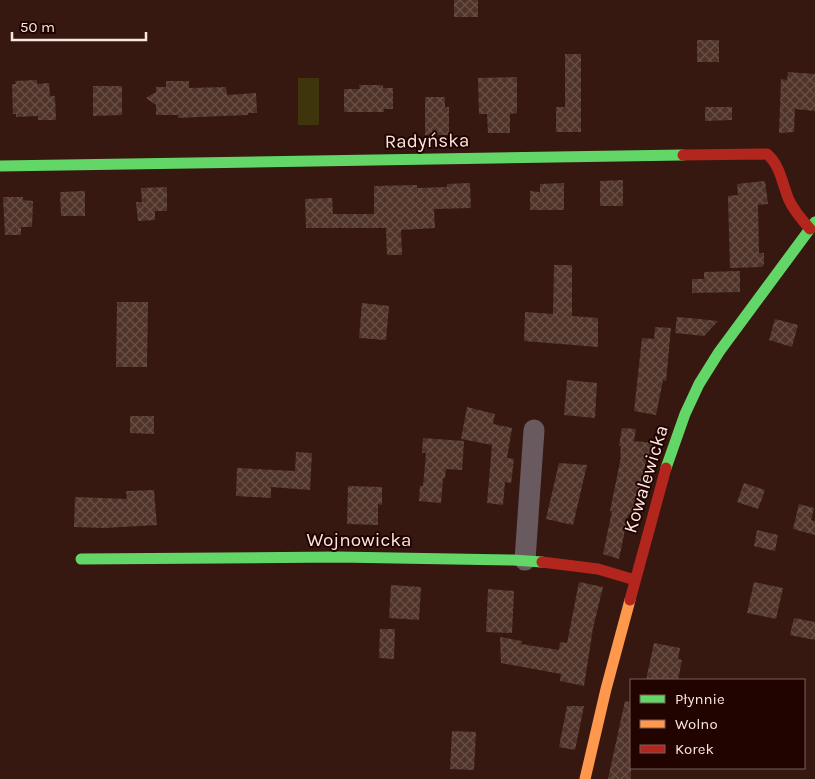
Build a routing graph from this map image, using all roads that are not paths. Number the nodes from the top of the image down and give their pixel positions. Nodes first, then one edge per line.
1 (0, 166) edge
2 (812, 225) edge
3 (534, 430) dead end
4 (81, 559) dead end
5 (526, 560) junction
6 (635, 580) junction
7 (585, 779) edge

1 - 2 street, Radyńska
2 - 6 street, Kowalewicka
3 - 5 street
4 - 5 street, Wojnowicka
5 - 6 street, Wojnowicka
6 - 7 street, Kowalewicka

